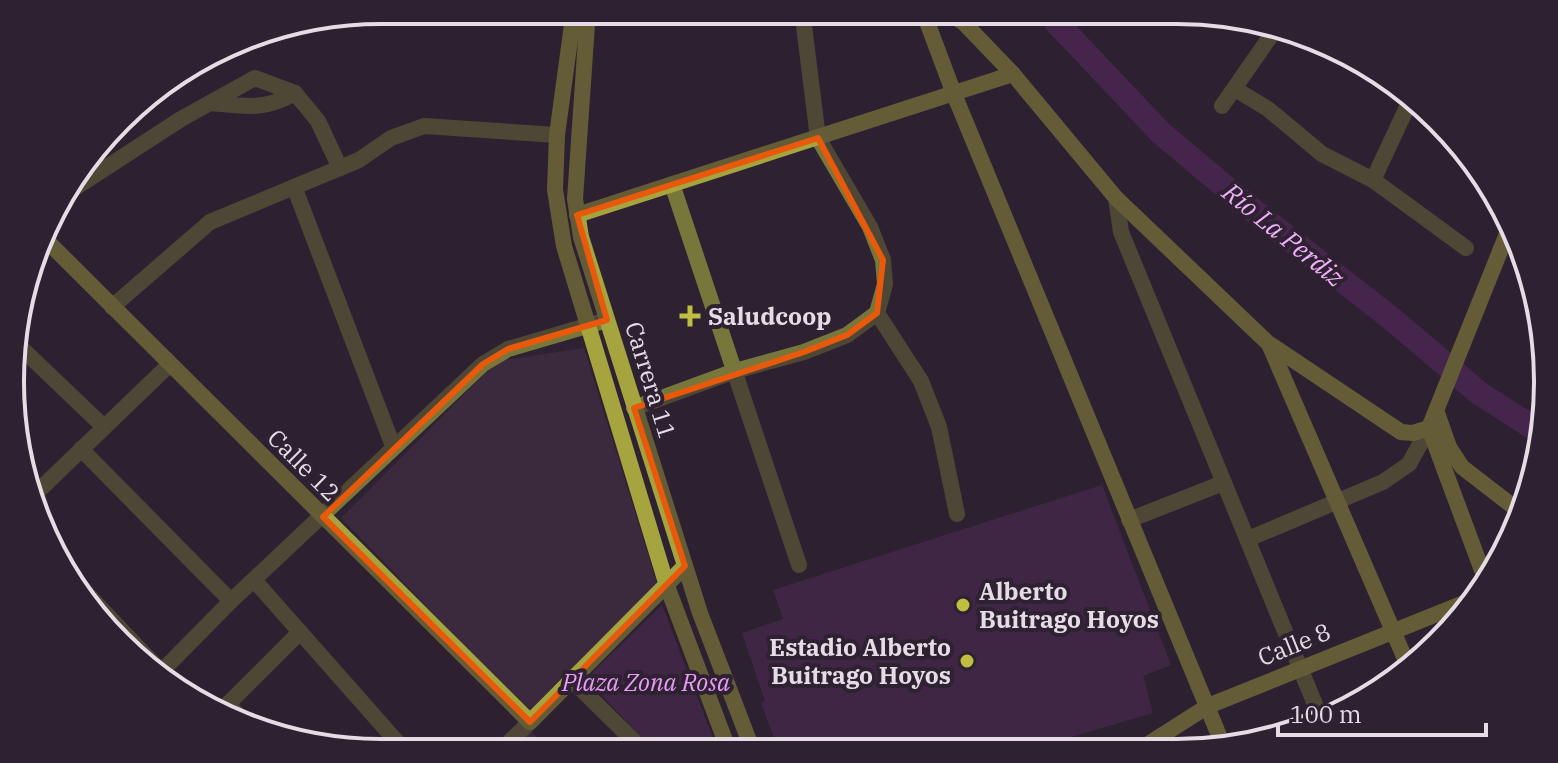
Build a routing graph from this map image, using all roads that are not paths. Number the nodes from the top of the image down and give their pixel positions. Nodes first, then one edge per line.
1 (572, 24) edge
2 (587, 24) edge
3 (804, 24) edge
4 (928, 24) edge
5 (965, 24) edge
6 (1270, 36) edge
7 (1013, 74) junction
8 (1235, 89) junction
9 (295, 93) junction
10 (954, 94) junction
11 (210, 103) junction
12 (1222, 106) dead end
13 (1407, 108) edge
14 (557, 135) junction
15 (818, 138) junction
16 (340, 168) junction
17 (1373, 180) junction
18 (85, 182) edge
19 (672, 184) junction
20 (295, 189) junction
21 (1116, 198) junction
22 (577, 215) junction
23 (1505, 240) edge
24 (51, 245) edge
25 (1466, 248) dead end
26 (112, 307) junction
27 (877, 313) junction
28 (607, 320) junction
29 (589, 326) junction
30 (1269, 344) junction
31 (26, 352) edge
32 (170, 364) junction
33 (735, 371) junction
34 (634, 408) junction
35 (1435, 416) junction
36 (104, 427) junction
37 (393, 446) junction
38 (81, 449) junction
39 (1223, 483) junction
40 (41, 489) edge
41 (1339, 502) junction
42 (1512, 505) edge
43 (957, 514) dead end
44 (323, 517) junction
45 (1129, 520) junction
46 (1248, 539) junction
47 (799, 565) dead end
48 (685, 566) junction
49 (1482, 567) edge
50 (254, 580) junction
51 (667, 586) junction
52 (231, 601) junction
53 (1453, 607) edge
54 (1393, 630) junction
55 (300, 632) junction
56 (1404, 657) edge
57 (1300, 668) junction
58 (171, 670) edge
59 (573, 681) junction
60 (228, 704) edge
61 (1208, 706) junction
62 (1317, 710) edge
63 (530, 722) junction
64 (1220, 736) edge
65 (395, 739) edge
66 (512, 739) edge
67 (632, 739) edge
68 (724, 739) edge
69 (749, 739) edge
70 (1156, 739) edge

1 - 14 street, Carrera 11
2 - 22 street, Carrera 11
3 - 15 street
4 - 10 street
5 - 7 street
6 - 8 street
7 - 10 street
7 - 21 street
8 - 12 street
8 - 17 street
9 - 11 street
9 - 11 street
9 - 16 street
10 - 15 street
10 - 45 street
11 - 18 street
13 - 17 street
14 - 16 street
14 - 29 street, Carrera 11
15 - 19 street
15 - 27 street
16 - 20 street
17 - 25 street
19 - 22 street
19 - 33 street
20 - 26 street
20 - 37 street
21 - 30 street
21 - 39 street
22 - 28 street, Carrera 11
23 - 35 street
24 - 26 street, Calle 12
26 - 32 street, Calle 12
27 - 33 street
27 - 43 street
28 - 29 street
28 - 34 street, Carrera 11
29 - 37 street
29 - 51 street, Carrera 11
30 - 35 street
30 - 41 street
31 - 36 street
32 - 36 street
32 - 44 street, Calle 12
33 - 34 street
33 - 47 street
34 - 48 street, Carrera 11
35 - 41 street
35 - 42 street
35 - 49 street
36 - 38 street
37 - 44 street
38 - 40 street
38 - 52 street
39 - 45 street
39 - 46 street
41 - 46 street
41 - 54 street
44 - 50 street
44 - 63 street, Calle 12
45 - 61 street
46 - 57 street
48 - 51 street
48 - 69 street, Carrera 11
50 - 52 street
50 - 55 street
51 - 59 street
51 - 68 street, Carrera 11
52 - 58 street
53 - 54 street, Calle 8
54 - 56 street
54 - 57 street, Calle 8
55 - 60 street
55 - 65 street
57 - 61 street, Calle 8
57 - 62 street
59 - 63 street
59 - 67 street
61 - 64 street
61 - 70 street, Calle 8
63 - 66 street

